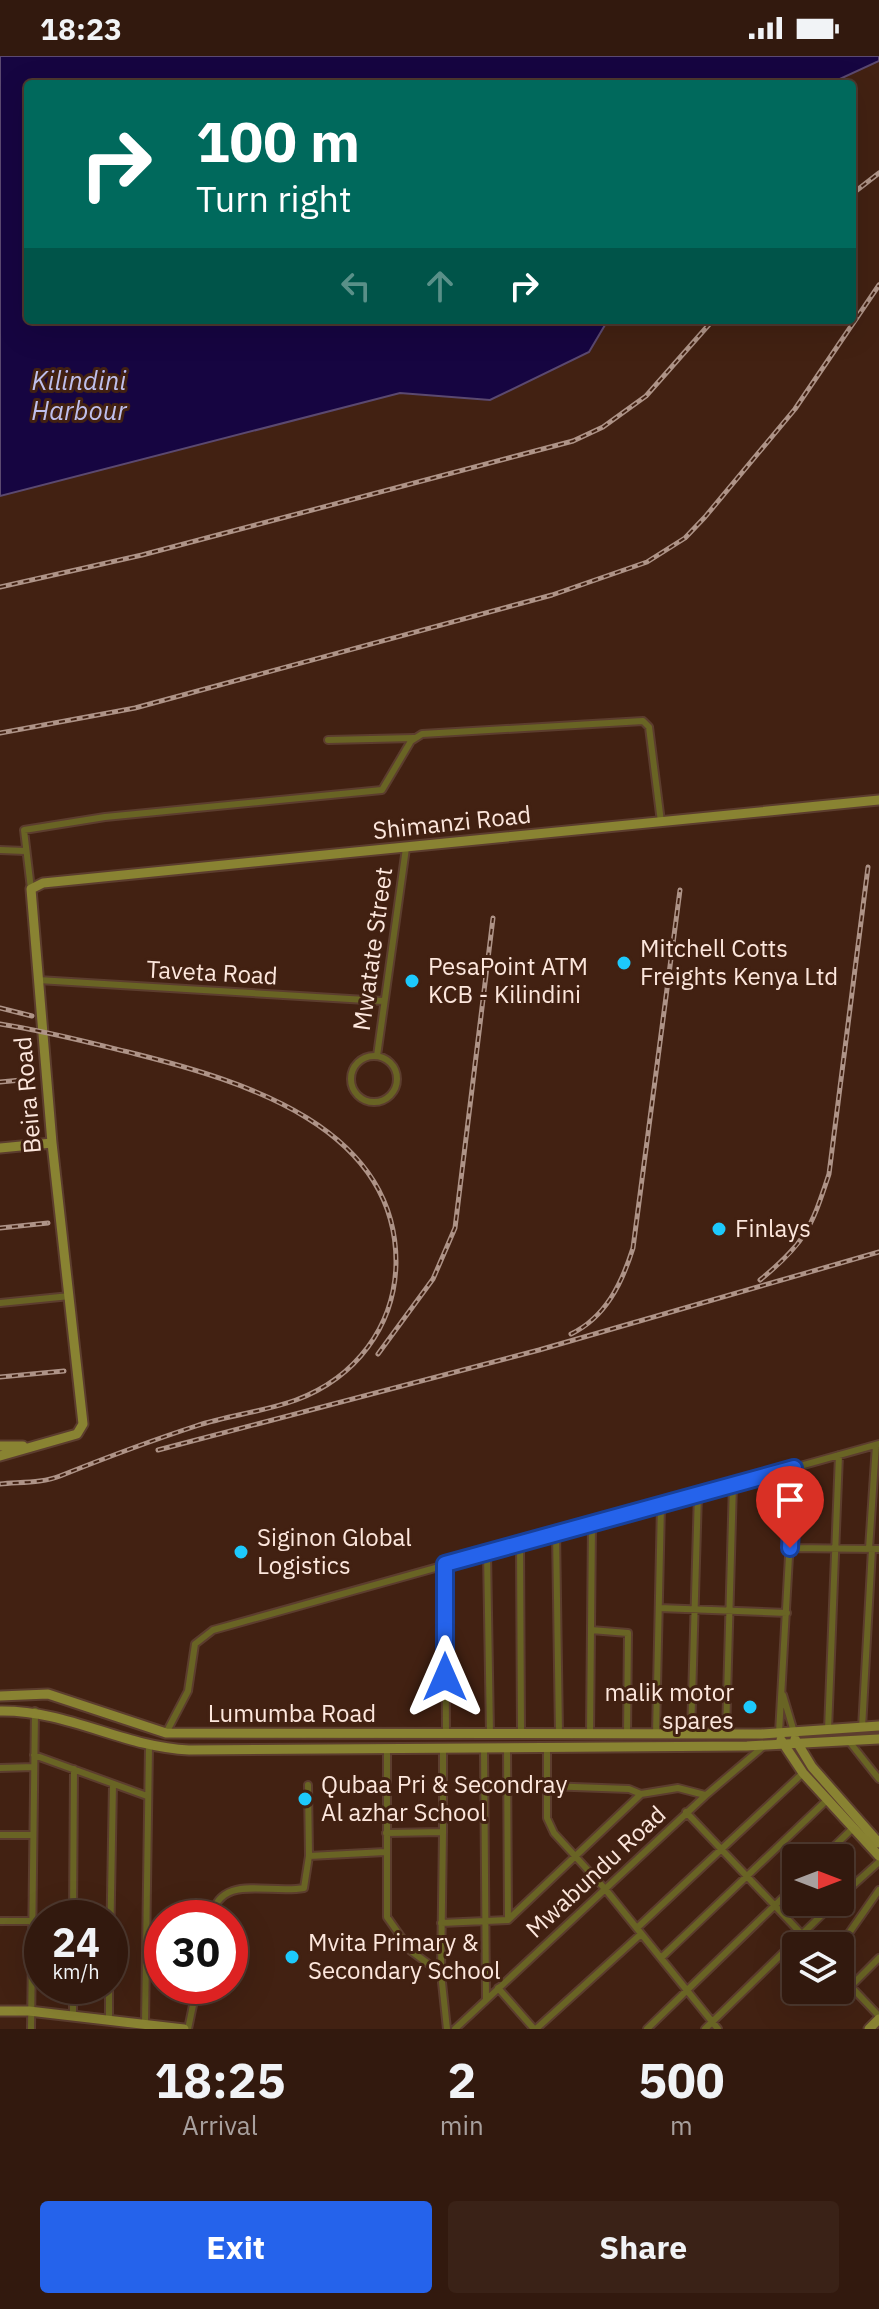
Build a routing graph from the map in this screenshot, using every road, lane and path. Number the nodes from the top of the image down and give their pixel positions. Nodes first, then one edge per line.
1 (414, 738) junction
2 (328, 740) dead end
3 (879, 800) edge
4 (661, 822) junction
5 (406, 848) junction
6 (0, 850) edge
7 (25, 851) junction
8 (31, 889) junction
9 (38, 980) junction
10 (383, 1001) junction
11 (377, 1056) junction
12 (52, 1143) junction
13 (0, 1148) edge
14 (70, 1296) junction
15 (0, 1303) edge
16 (39, 1445) junction
17 (878, 1445) edge
18 (0, 1446) edge
19 (839, 1455) junction
20 (0, 1456) edge
21 (794, 1468) junction
22 (733, 1483) junction
23 (698, 1493) junction
24 (661, 1504) junction
25 (592, 1522) junction
26 (556, 1531) junction
27 (520, 1542) junction
28 (790, 1548) junction
29 (835, 1549) junction
30 (874, 1549) edge
31 (487, 1552) junction
32 (445, 1564) junction
33 (659, 1608) junction
34 (694, 1610) junction
35 (730, 1611) junction
36 (787, 1613) junction
37 (591, 1630) junction
38 (783, 1695) junction
39 (0, 1696) edge
40 (0, 1711) edge
41 (35, 1711) junction
42 (879, 1726) edge
43 (862, 1728) junction
44 (828, 1730) junction
45 (794, 1732) junction
46 (166, 1733) junction
47 (779, 1733) junction
48 (407, 1734) junction
49 (446, 1734) junction
50 (490, 1734) junction
51 (521, 1734) junction
52 (559, 1734) junction
53 (627, 1734) junction
54 (656, 1734) junction
55 (691, 1734) junction
56 (726, 1734) junction
57 (590, 1735) junction
58 (879, 1739) edge
59 (848, 1740) junction
60 (782, 1744) junction
61 (796, 1744) junction
62 (765, 1745) junction
63 (149, 1746) junction
64 (387, 1748) junction
65 (407, 1748) junction
66 (443, 1748) junction
67 (484, 1748) junction
68 (507, 1748) junction
69 (547, 1748) junction
70 (34, 1755) junction
71 (34, 1767) junction
72 (0, 1768) edge
73 (74, 1769) junction
74 (803, 1773) junction
75 (879, 1779) edge
76 (113, 1784) junction
77 (308, 1785) dead end
78 (547, 1786) junction
79 (641, 1794) junction
80 (147, 1796) junction
81 (705, 1796) junction
82 (828, 1799) junction
83 (686, 1812) junction
84 (853, 1828) junction
85 (443, 1832) junction
86 (386, 1833) junction
87 (0, 1835) edge
88 (33, 1835) junction
89 (879, 1843) edge
90 (836, 1844) edge
91 (721, 1850) junction
92 (385, 1852) junction
93 (309, 1856) junction
94 (573, 1857) junction
95 (879, 1859) edge
96 (747, 1878) junction
97 (854, 1883) edge
98 (606, 1890) junction
99 (879, 1890) edge
100 (32, 1900) edge
101 (73, 1900) edge
102 (111, 1900) edge
103 (218, 1900) edge
104 (782, 1900) edge
105 (775, 1907) junction
106 (821, 1916) edge
107 (508, 1920) junction
108 (0, 1921) edge
109 (24, 1921) edge
110 (485, 1921) junction
111 (441, 1923) junction
112 (639, 1931) junction
113 (799, 1932) edge
114 (805, 1932) edge
115 (850, 1932) edge
116 (782, 1954) edge
117 (661, 1958) junction
118 (879, 1958) edge
119 (441, 1973) junction
120 (854, 1983) edge
121 (498, 1988) junction
122 (854, 1989) edge
123 (689, 1991) junction
124 (486, 1999) junction
125 (30, 2004) edge
126 (73, 2004) edge
127 (109, 2004) edge
128 (192, 2004) edge
129 (0, 2011) edge
130 (30, 2011) junction
131 (73, 2016) junction
132 (879, 2018) edge
133 (109, 2020) junction
134 (712, 2022) junction
135 (145, 2024) junction
136 (31, 2029) edge
137 (186, 2029) edge
138 (447, 2029) edge
139 (455, 2029) edge
140 (535, 2029) edge
141 (647, 2029) edge
142 (705, 2029) edge
143 (718, 2029) edge
144 (869, 2029) edge

1 - 2 street
1 - 4 street
1 - 7 street
3 - 4 main road, Shimanzi Road
4 - 5 main road, Shimanzi Road
5 - 8 main road, Shimanzi Road
5 - 10 street, Mwatate Street
6 - 7 street
7 - 8 street
8 - 9 main road, Beira Road
9 - 10 street, Taveta Road
9 - 12 main road, Beira Road
10 - 11 street, Mwatate Street
11 - 11 street
12 - 13 main road
12 - 14 main road, Beira Road
14 - 15 street
14 - 16 main road, Beira Road
16 - 18 main road
16 - 20 main road
17 - 19 street
17 - 30 street
19 - 21 street
19 - 29 street
21 - 22 street
21 - 28 street
22 - 23 street
22 - 35 street
23 - 24 street
23 - 34 street
24 - 25 street
24 - 33 street
25 - 26 street
25 - 37 street
26 - 27 street
26 - 52 street
27 - 31 street
27 - 51 street
28 - 29 street
28 - 36 street
29 - 30 street
29 - 44 street
30 - 43 street
31 - 32 street
31 - 50 street
32 - 46 street
32 - 49 street
33 - 34 street
33 - 54 street
34 - 35 street
34 - 55 street
35 - 36 street
35 - 56 street
36 - 38 street
37 - 53 street
37 - 57 street
38 - 45 street
38 - 47 street
39 - 46 main road, Lumumba Road
40 - 41 main road, Lumumba Road
41 - 63 main road, Lumumba Road
41 - 70 street
42 - 43 main road, Lumumba Road
43 - 44 main road, Lumumba Road
44 - 45 main road, Lumumba Road
45 - 47 main road, Lumumba Road
45 - 61 main road
46 - 48 main road, Lumumba Road
47 - 56 main road, Lumumba Road
47 - 60 main road
48 - 49 main road, Lumumba Road
48 - 65 main road
49 - 50 main road, Lumumba Road
50 - 51 main road, Lumumba Road
51 - 52 main road, Lumumba Road
52 - 57 main road, Lumumba Road
53 - 54 main road, Lumumba Road
53 - 57 main road, Lumumba Road
54 - 55 main road, Lumumba Road
55 - 56 main road, Lumumba Road
58 - 59 main road, Lumumba Road
59 - 61 main road, Lumumba Road
59 - 75 street
60 - 61 main road, Lumumba Road
60 - 62 main road, Lumumba Road
60 - 74 main road
61 - 89 main road
62 - 69 main road, Lumumba Road
62 - 81 street, Mwabundu Road
63 - 64 main road, Lumumba Road
63 - 80 street
64 - 65 main road, Lumumba Road
64 - 86 street
65 - 66 main road, Lumumba Road
66 - 67 main road, Lumumba Road
66 - 85 street
67 - 68 main road, Lumumba Road
67 - 110 street
68 - 69 main road, Lumumba Road
68 - 107 street
69 - 78 street
70 - 71 street
70 - 73 street
71 - 72 street
71 - 88 street
73 - 76 street
73 - 101 street
74 - 82 main road
74 - 91 street
76 - 80 street
76 - 102 street
77 - 93 street
78 - 79 street
78 - 94 street
79 - 81 street
79 - 94 street
80 - 135 street
81 - 83 street, Mwabundu Road
82 - 84 main road
82 - 96 street
83 - 91 street
83 - 98 street, Mwabundu Road
84 - 90 street
84 - 95 main road
85 - 86 street
85 - 111 street
86 - 92 street
87 - 88 street
88 - 100 street
91 - 96 street
91 - 112 street
92 - 93 street
92 - 119 street
93 - 103 street
94 - 98 street
94 - 107 street
95 - 97 street
96 - 105 street
96 - 117 street
98 - 112 street
98 - 121 street, Mwabundu Road
99 - 115 street
104 - 105 street
105 - 113 street
105 - 123 street
106 - 114 street
107 - 110 street
108 - 109 street
110 - 111 street
110 - 124 street
111 - 119 street
112 - 117 street
112 - 140 street
116 - 134 street
117 - 123 street
118 - 120 street
119 - 138 street
121 - 124 street, Mwabundu Road
121 - 140 street
122 - 132 street
123 - 134 street
123 - 141 street
124 - 139 street, Mwabundu Road
125 - 130 street
126 - 131 street
127 - 133 street
128 - 137 street
129 - 130 main road
130 - 131 main road
130 - 136 street
131 - 133 main road
132 - 144 main road
133 - 135 main road
134 - 142 street
134 - 143 street
135 - 137 main road

